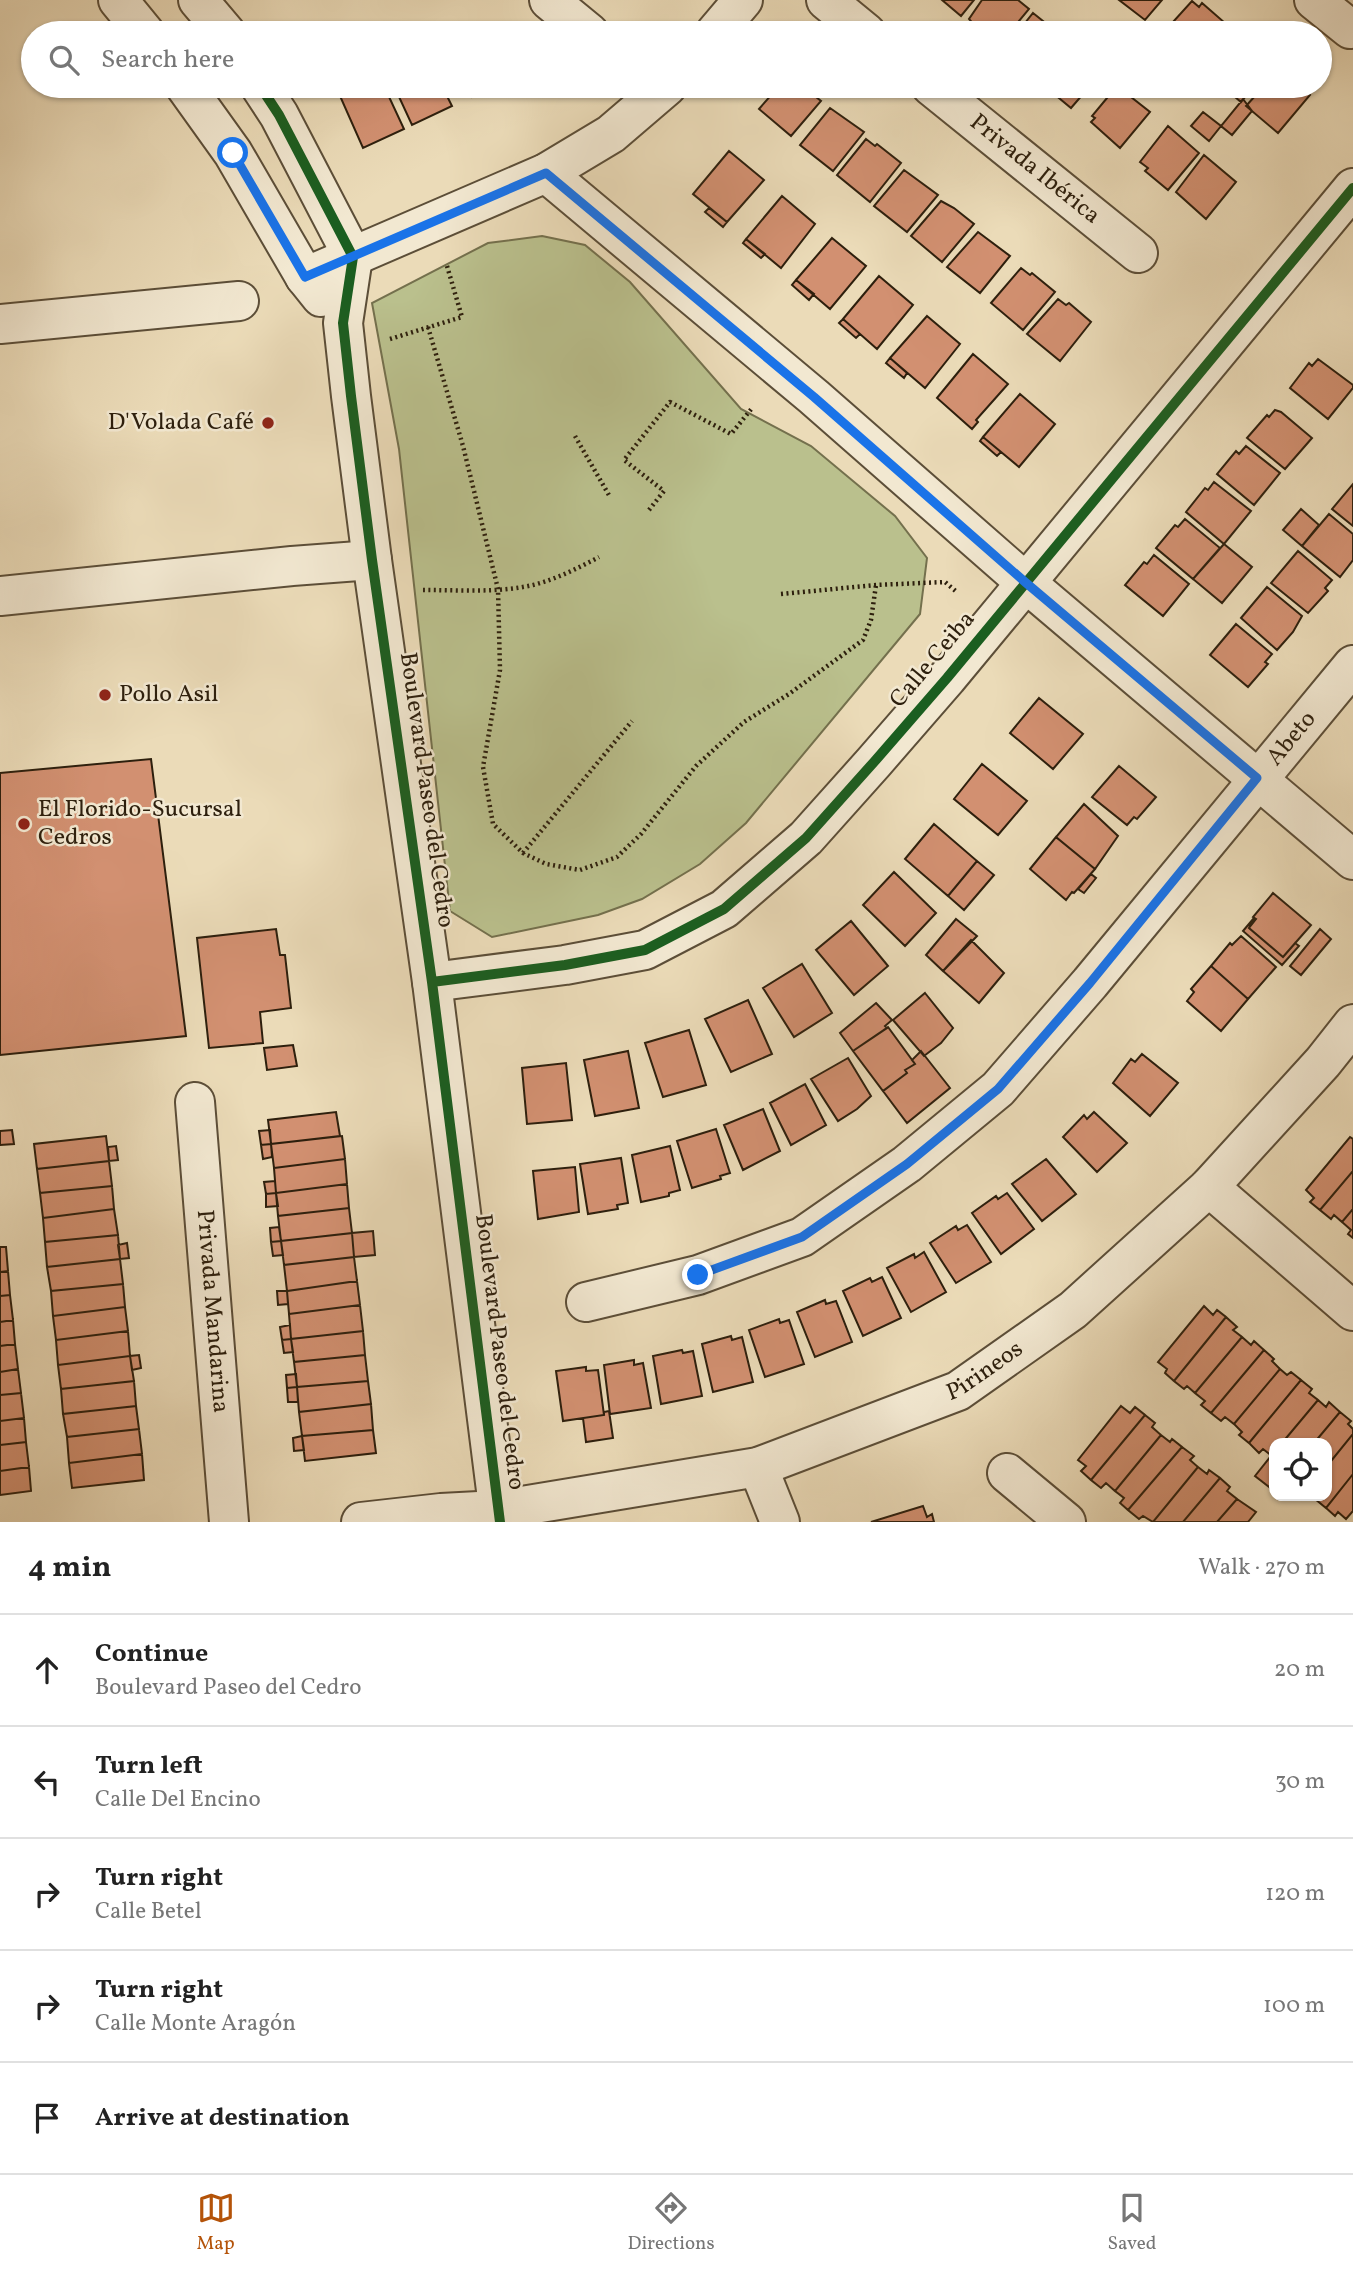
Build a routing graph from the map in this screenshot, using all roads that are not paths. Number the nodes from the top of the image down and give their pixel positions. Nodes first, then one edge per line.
1 (118, 0) edge
2 (198, 0) edge
3 (549, 0) edge
4 (743, 0) edge
5 (825, 0) edge
6 (1314, 0) edge
7 (135, 21) edge
8 (216, 21) edge
9 (574, 21) edge
10 (725, 21) edge
11 (851, 21) edge
12 (1350, 29) dead end
13 (194, 98) edge
14 (268, 98) edge
15 (649, 98) edge
16 (946, 98) edge
17 (546, 173) junction
18 (1353, 188) edge
19 (1138, 253) dead end
20 (353, 257) junction
21 (305, 277) junction
22 (239, 301) dead end
23 (0, 324) edge
24 (344, 337) junction
25 (374, 575) junction
26 (1025, 582) junction
27 (0, 596) edge
28 (1353, 665) edge
29 (1257, 778) junction
30 (1353, 860) edge
31 (432, 982) junction
32 (1353, 1024) edge
33 (195, 1102) dead end
34 (1209, 1187) junction
35 (586, 1302) dead end
36 (1353, 1311) edge
37 (758, 1467) junction
38 (1007, 1473) dead end
39 (499, 1516) edge
40 (229, 1522) edge
41 (361, 1522) edge
42 (780, 1522) edge
43 (1066, 1522) edge

1 - 7 street
2 - 8 street
3 - 9 street
4 - 10 street
5 - 11 street
6 - 12 street
13 - 21 street
14 - 20 street
15 - 17 street
16 - 19 street, Privada Ibérica
17 - 20 street
17 - 26 street
18 - 26 street, Calle Ceiba
20 - 21 street
20 - 24 street, Boulevard Paseo del Cedro
21 - 24 street
22 - 23 street
24 - 25 street, Boulevard Paseo del Cedro
25 - 27 street
25 - 31 street, Boulevard Paseo del Cedro
26 - 29 street
26 - 31 street, Calle Ceiba
28 - 29 street, Abeto
29 - 30 street
29 - 35 street, Abeto
31 - 39 street, Boulevard Paseo del Cedro
32 - 34 street, Pirineos
33 - 40 street, Privada Mandarina
34 - 36 street
34 - 37 street, Pirineos
37 - 39 street, Pirineos
37 - 42 street
38 - 43 street
39 - 41 street, Pirineos

